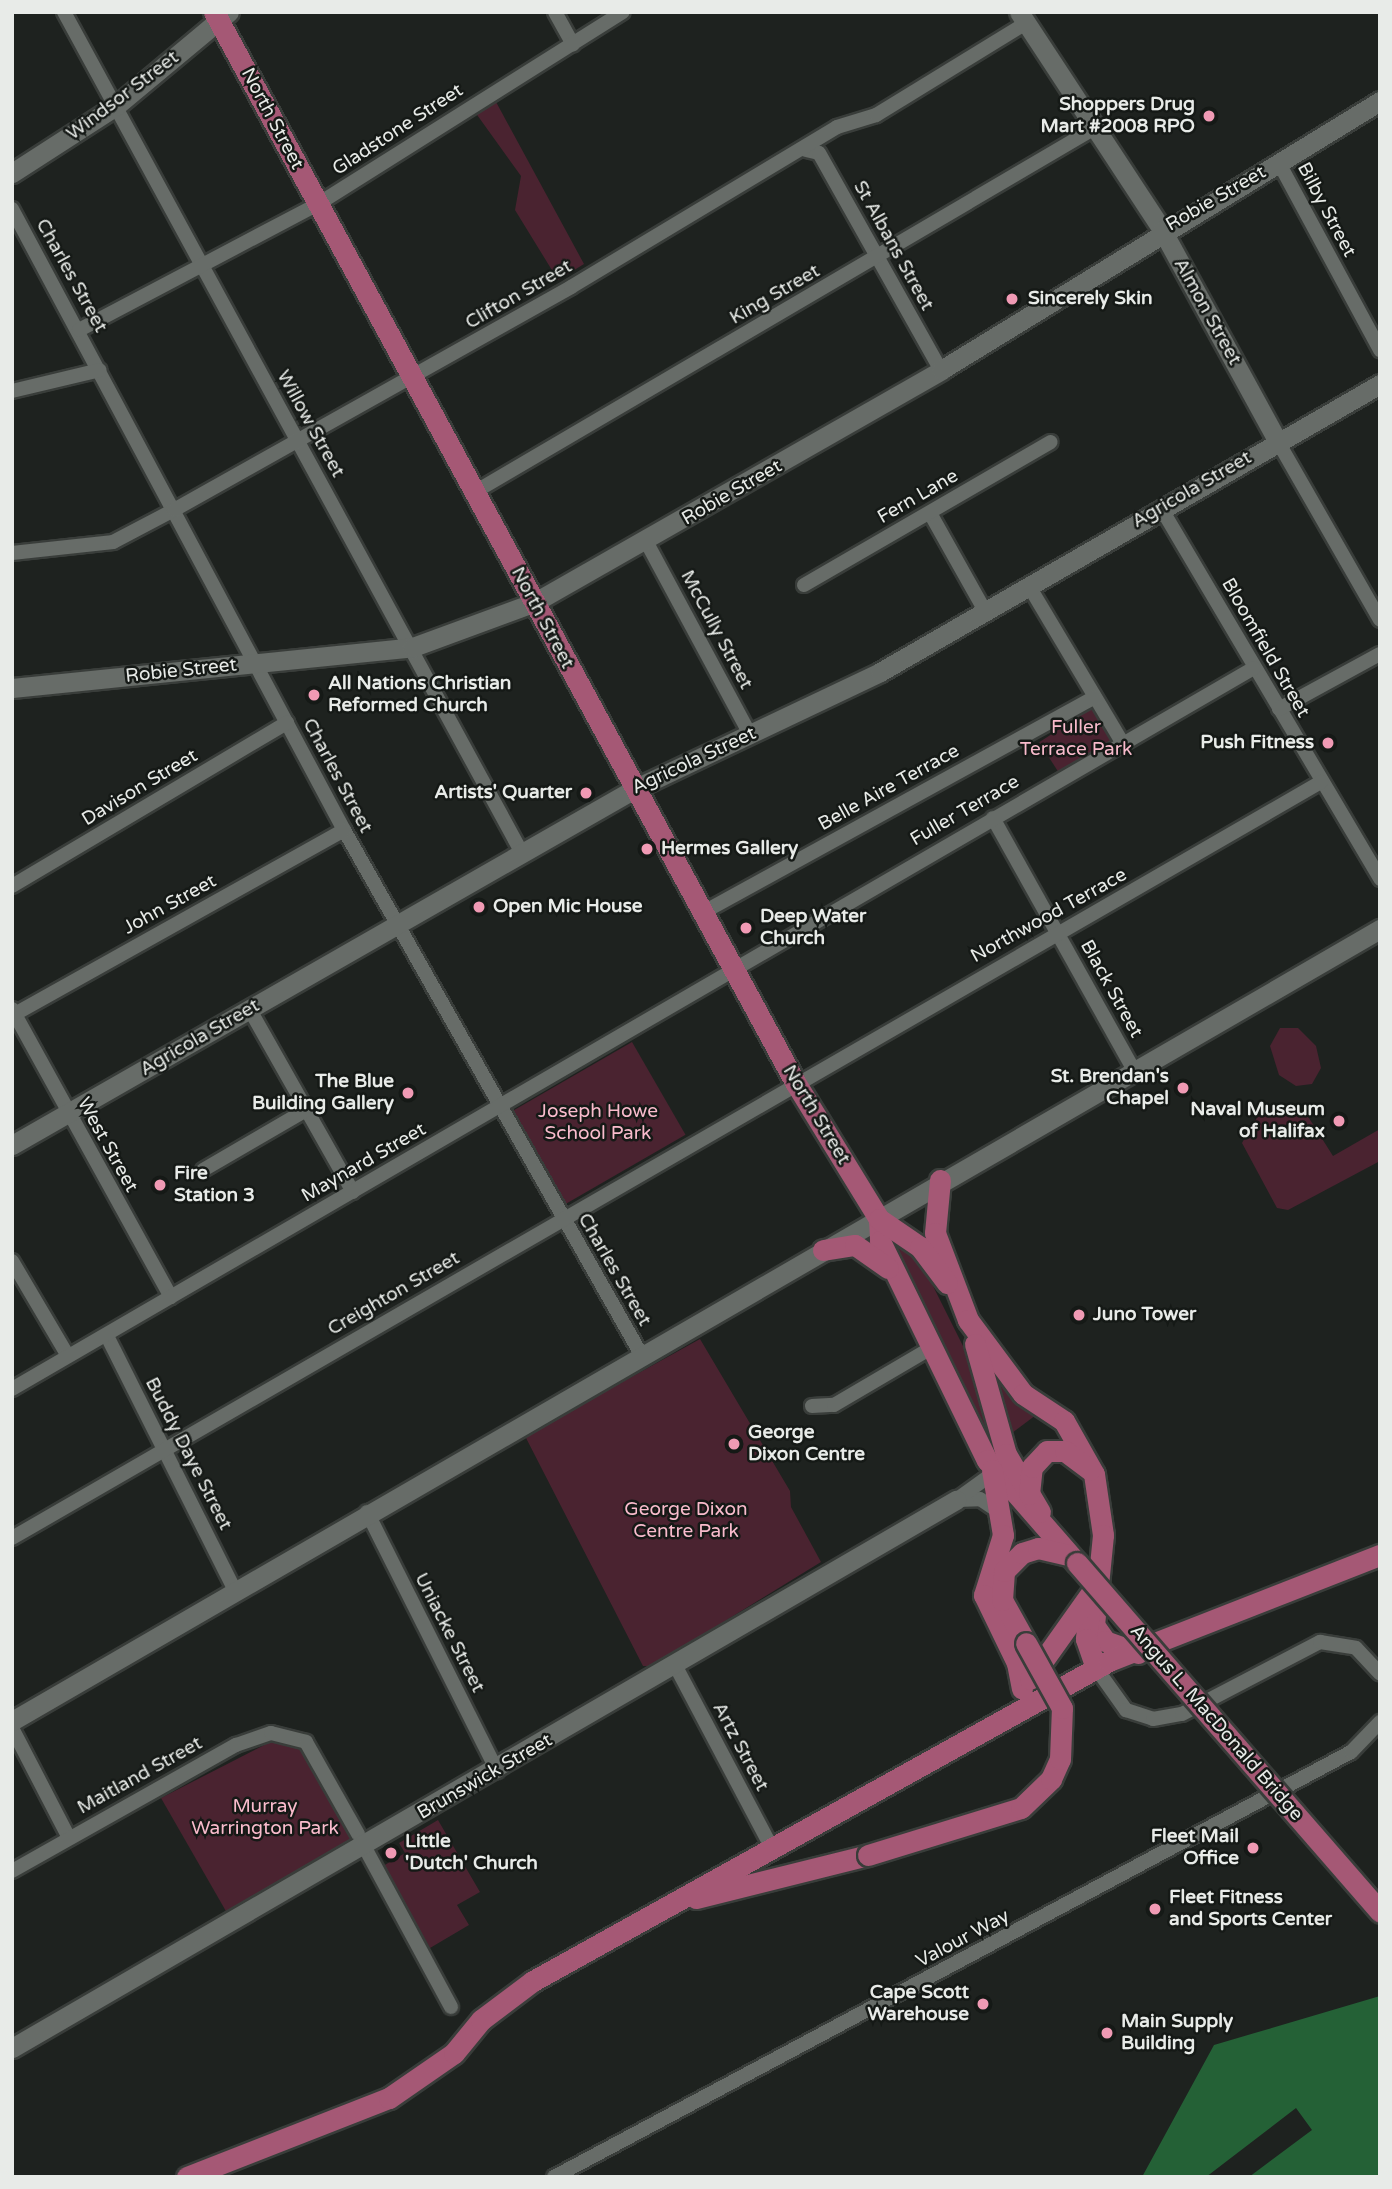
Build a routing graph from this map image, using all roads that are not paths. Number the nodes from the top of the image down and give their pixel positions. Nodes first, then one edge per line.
1 (64, 12) edge
2 (555, 12) edge
3 (623, 12) edge
4 (221, 15) edge
5 (1023, 17) edge
6 (573, 44) junction
7 (1380, 101) edge
8 (116, 106) junction
9 (1096, 128) junction
10 (806, 150) junction
11 (1279, 163) junction
12 (12, 173) edge
13 (318, 204) junction
14 (12, 209) edge
15 (1162, 230) junction
16 (877, 258) junction
17 (204, 265) junction
18 (79, 330) junction
19 (1380, 350) edge
20 (100, 370) junction
21 (941, 370) junction
22 (411, 379) junction
23 (1380, 384) edge
24 (12, 391) edge
25 (294, 437) junction
26 (1277, 440) junction
27 (1051, 442) dead end
28 (472, 493) junction
29 (1161, 508) junction
30 (174, 510) junction
31 (930, 513) junction
32 (647, 543) junction
33 (12, 553) edge
34 (804, 585) dead end
35 (1029, 586) junction
36 (535, 602) junction
37 (985, 611) junction
38 (1380, 620) edge
39 (413, 647) junction
40 (1380, 654) edge
41 (256, 663) junction
42 (1254, 668) junction
43 (12, 688) edge
44 (1095, 697) junction
45 (1279, 709) junction
46 (286, 723) junction
47 (750, 734) junction
48 (1122, 742) junction
49 (1321, 782) junction
50 (634, 789) junction
51 (993, 818) junction
52 (344, 830) junction
53 (522, 853) junction
54 (1380, 879) edge
55 (12, 886) edge
56 (702, 913) junction
57 (396, 923) junction
58 (1380, 929) edge
59 (1058, 933) junction
60 (733, 968) junction
61 (250, 1010) junction
62 (14, 1011) edge
63 (1133, 1069) junction
64 (795, 1083) junction
65 (499, 1107) junction
66 (306, 1110) junction
67 (67, 1113) junction
68 (12, 1145) edge
69 (203, 1170) dead end
70 (940, 1180) junction
71 (353, 1192) junction
72 (562, 1219) junction
73 (879, 1219) junction
74 (823, 1250) junction
75 (12, 1261) edge
76 (900, 1284) junction
77 (171, 1297) junction
78 (968, 1320) junction
79 (107, 1336) junction
80 (931, 1348) junction
81 (641, 1354) junction
82 (68, 1356) junction
83 (12, 1388) edge
84 (812, 1406) dead end
85 (164, 1450) junction
86 (997, 1465) junction
87 (1094, 1474) junction
88 (1029, 1494) junction
89 (956, 1500) junction
90 (367, 1513) junction
91 (1000, 1513) junction
92 (1052, 1535) junction
93 (12, 1538) edge
94 (1380, 1555) edge
95 (1073, 1559) junction
96 (1098, 1581) junction
97 (234, 1590) junction
98 (1138, 1653) junction
99 (675, 1665) junction
100 (1096, 1668) junction
101 (1380, 1674) edge
102 (1022, 1689) junction
103 (12, 1721) edge
104 (1380, 1722) edge
105 (997, 1726) junction
106 (12, 1728) edge
107 (497, 1771) junction
108 (69, 1838) junction
109 (361, 1840) junction
110 (771, 1846) junction
111 (12, 1871) edge
112 (664, 1906) junction
113 (1380, 1912) edge
114 (451, 2007) dead end
115 (12, 2048) edge
116 (193, 2175) edge
117 (554, 2177) edge

1 - 8 street, Willow Street
2 - 6 street
3 - 6 street, Gladstone Street
4 - 8 street, Windsor Street
4 - 13 main road, North Street
5 - 9 street, Almon Street
5 - 10 street, Clifton Street
6 - 13 street, Gladstone Street
7 - 11 street, Robie Street
8 - 12 street, Windsor Street
8 - 17 street, Willow Street
9 - 15 street, Almon Street
9 - 16 street, King Street
10 - 16 street, St Albans Street
10 - 22 street, Clifton Street
11 - 15 street, Robie Street
11 - 19 street, Bilby Street
13 - 17 street, Gladstone Street
13 - 22 main road, North Street
14 - 18 street, Charles Street
15 - 21 street, Robie Street
15 - 26 street, Almon Street
16 - 21 street, St Albans Street
16 - 28 street, King Street
17 - 18 street, Gladstone Street
17 - 25 street, Willow Street
18 - 20 street, Charles Street
20 - 24 street
20 - 30 street, Charles Street
21 - 32 street, Robie Street
22 - 25 street, Clifton Street
22 - 28 main road, North Street
23 - 26 street, Agricola Street
25 - 30 street, Clifton Street
25 - 39 street, Willow Street
26 - 29 street, Agricola Street
26 - 38 street, Almon Street
27 - 31 street, Fern Lane
28 - 36 main road, North Street
29 - 35 street, Agricola Street
29 - 42 street, Bloomfield Street
30 - 33 street, Clifton Street
30 - 41 street, Charles Street
31 - 34 street, Fern Lane
31 - 37 street
32 - 36 street, Robie Street
32 - 47 street, McCully Street
35 - 37 street, Agricola Street
35 - 44 street
36 - 39 street, Robie Street
36 - 50 main road, North Street
37 - 47 street, Agricola Street
39 - 41 street, Robie Street
39 - 53 street, Willow Street
40 - 45 street
41 - 43 street, Robie Street
41 - 46 street, Charles Street
42 - 45 street, Bloomfield Street
42 - 48 street, Fuller Terrace
44 - 48 street
44 - 56 street, Belle Aire Terrace
45 - 49 street, Bloomfield Street
46 - 52 street, Charles Street
46 - 55 street, Davison Street
47 - 50 street, Agricola Street
48 - 51 street, Fuller Terrace
49 - 54 street, Bloomfield Street
49 - 59 street, Northwood Terrace
50 - 53 street, Agricola Street
50 - 56 main road, North Street
51 - 59 street, Black Street
51 - 60 street, Fuller Terrace
52 - 57 street, Charles Street
52 - 62 street, John Street
53 - 57 street, Agricola Street
56 - 60 main road, North Street
57 - 61 street, Agricola Street
57 - 65 street, Charles Street
58 - 63 street
59 - 63 street, Black Street
59 - 64 street, Northwood Terrace
60 - 64 main road, North Street
60 - 65 street, Maynard Street
61 - 66 street
61 - 67 street, Agricola Street
62 - 67 street, West Street
63 - 70 street
64 - 72 street, Creighton Street
64 - 73 main road, North Street
65 - 71 street, Maynard Street
65 - 72 street, Charles Street
66 - 69 street
66 - 71 street
67 - 68 street, Agricola Street
67 - 77 street, West Street
70 - 73 street
70 - 78 main road
71 - 77 street, Maynard Street
72 - 81 street, Charles Street
72 - 85 street, Creighton Street
73 - 74 street
73 - 76 main road, North Street
73 - 78 main road, North Street
74 - 76 main road
74 - 81 street
75 - 82 street
76 - 80 main road, North Street
77 - 79 street, Maynard Street
78 - 86 main road, North Street
78 - 87 main road
79 - 82 street, Maynard Street
79 - 85 street, Buddy Daye Street
80 - 84 street
80 - 86 main road, North Street
81 - 90 street
82 - 83 street, Maynard Street
85 - 93 street, Creighton Street
85 - 97 street, Buddy Daye Street
86 - 88 main road, Angus L. MacDonald Bridge
86 - 89 street, Brunswick Street
86 - 91 main road
86 - 92 main road, Angus L. MacDonald Bridge
87 - 88 main road
87 - 96 main road
88 - 92 main road, Angus L. MacDonald Bridge
89 - 91 street
89 - 99 street, Brunswick Street
90 - 97 street
90 - 107 street, Uniacke Street
91 - 102 main road
92 - 95 main road, Angus L. MacDonald Bridge
94 - 98 main road
95 - 112 main road, bridge
95 - 113 main road, Angus L. MacDonald Bridge, bridge
96 - 98 main road
96 - 100 main road
96 - 102 main road
97 - 103 street
98 - 100 main road
99 - 107 street, Brunswick Street
99 - 110 street, Artz Street
100 - 101 street
100 - 105 main road
102 - 105 main road
104 - 117 street, Valour Way
105 - 110 main road
106 - 108 street
107 - 109 street, Brunswick Street
108 - 109 street, Maitland Street
108 - 111 street, Maitland Street
109 - 114 street
109 - 115 street, Brunswick Street
110 - 112 main road
112 - 116 main road

